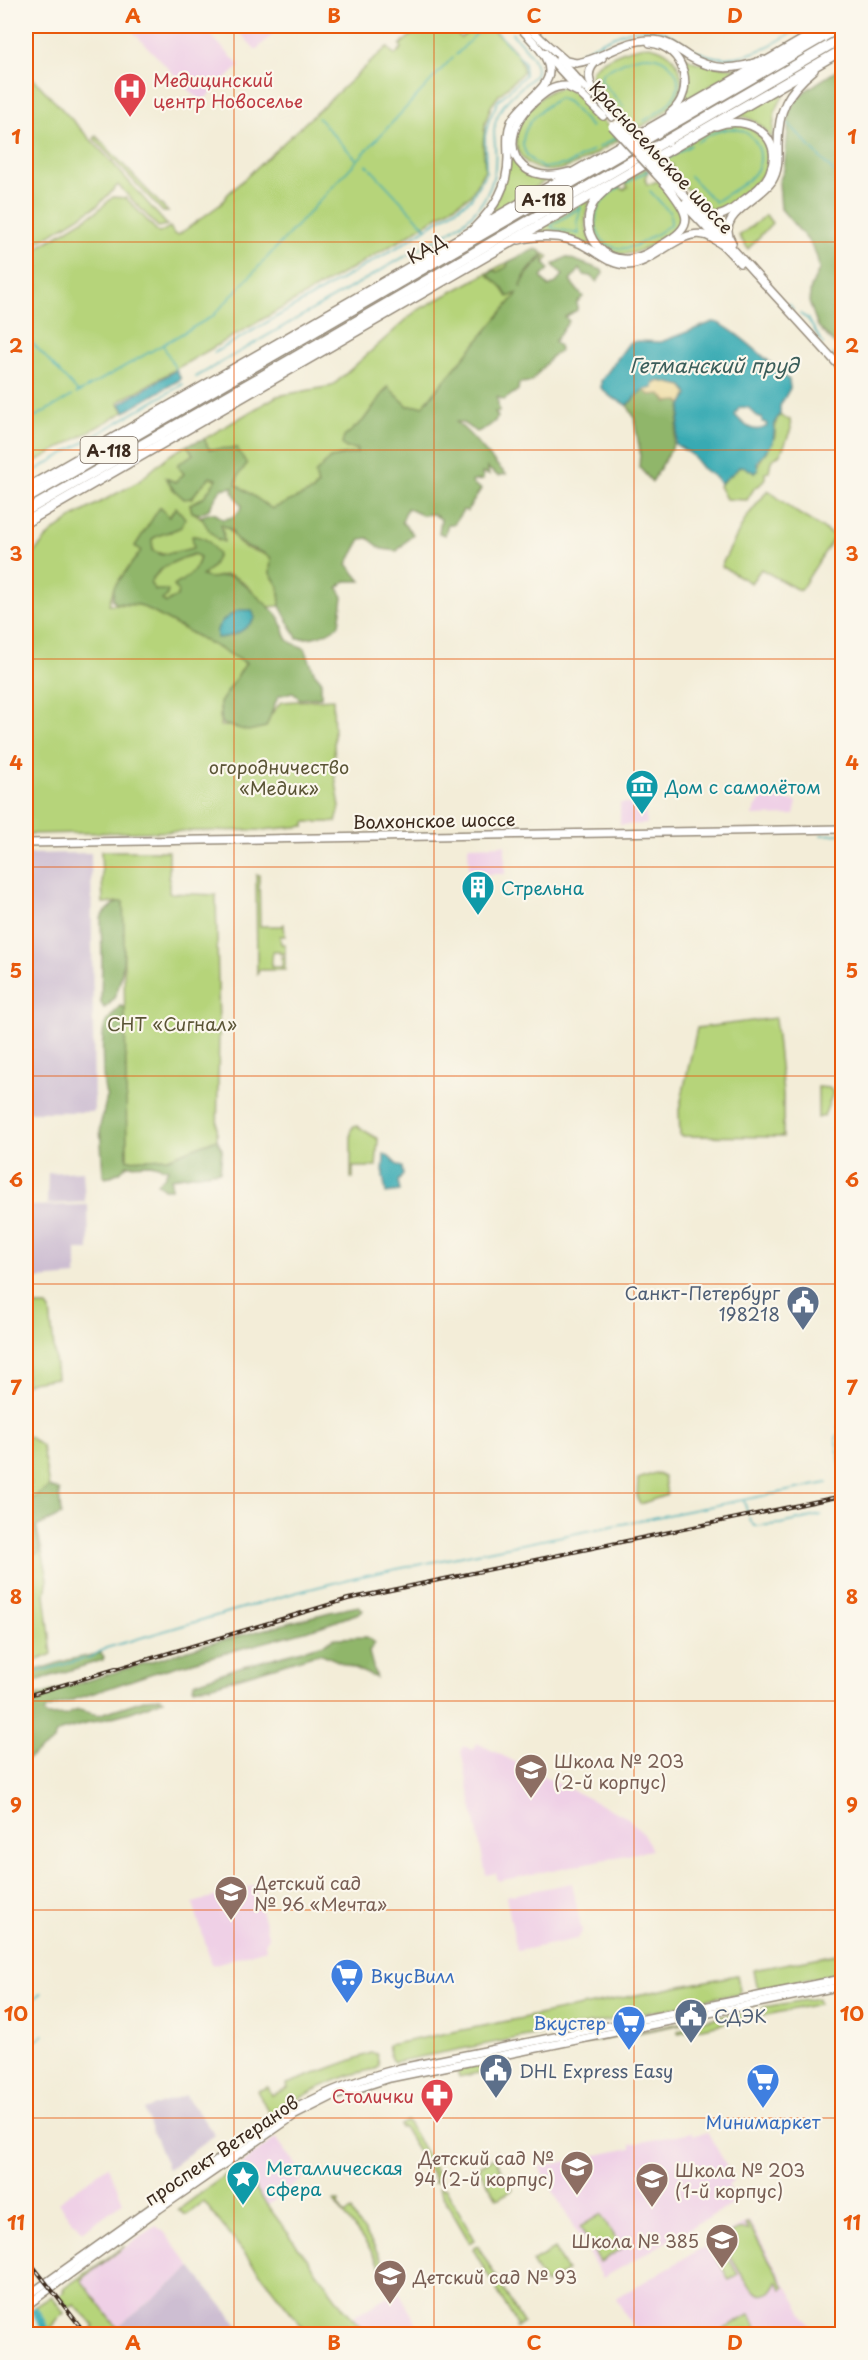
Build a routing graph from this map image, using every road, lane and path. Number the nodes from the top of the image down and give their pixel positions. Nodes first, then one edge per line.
1 (519, 26) edge
2 (528, 26) edge
3 (828, 26) edge
4 (843, 26) edge
5 (843, 38) edge
6 (543, 41) junction
7 (843, 50) edge
8 (778, 54) junction
9 (825, 61) junction
10 (603, 116) junction
11 (612, 117) junction
12 (615, 125) junction
13 (646, 131) junction
14 (695, 137) junction
15 (580, 169) junction
16 (664, 178) junction
17 (612, 184) junction
18 (668, 187) junction
19 (684, 196) junction
20 (459, 240) junction
21 (724, 246) junction
22 (484, 256) junction
23 (753, 270) junction
24 (784, 307) junction
25 (370, 323) junction
26 (290, 360) junction
27 (843, 369) edge
28 (192, 402) junction
29 (122, 433) junction
30 (26, 489) edge
31 (26, 499) edge
32 (26, 511) edge
33 (26, 524) edge
34 (843, 829) edge
35 (26, 843) edge
36 (843, 1979) edge
37 (843, 1986) edge
38 (26, 2297) edge
39 (26, 2306) edge

1 - 10 main road, Красносельское шоссе
1 - 20 main road
2 - 6 main road, Красносельское шоссе
3 - 8 highway
4 - 28 highway, КАД / А-118
5 - 26 highway, КАД / А-118
6 - 8 main road
6 - 11 main road, Красносельское шоссе
7 - 9 highway
8 - 13 highway
9 - 14 highway
9 - 23 main road
10 - 12 main road, Красносельское шоссе
10 - 15 main road
11 - 12 main road, Красносельское шоссе
11 - 13 main road
12 - 16 main road, Красносельское шоссе, bridge
13 - 15 highway
14 - 17 highway
14 - 19 main road
15 - 20 highway
16 - 18 main road, Красносельское шоссе
16 - 19 main road, Красносельское шоссе
17 - 18 main road
17 - 22 highway
18 - 21 main road, Красносельское шоссе
19 - 23 main road, Красносельское шоссе
20 - 29 highway
21 - 22 main road
21 - 24 main road, Красносельское шоссе
22 - 25 highway
23 - 24 main road, Красносельское шоссе
24 - 27 main road, Красносельское шоссе
25 - 26 highway
25 - 33 highway
26 - 32 highway, КАД / А-118
28 - 29 highway
28 - 31 highway, КАД / А-118
29 - 30 highway
34 - 35 main road, Волхонское шоссе
36 - 38 main road, проспект Ветеранов
37 - 39 main road, проспект Ветеранов

